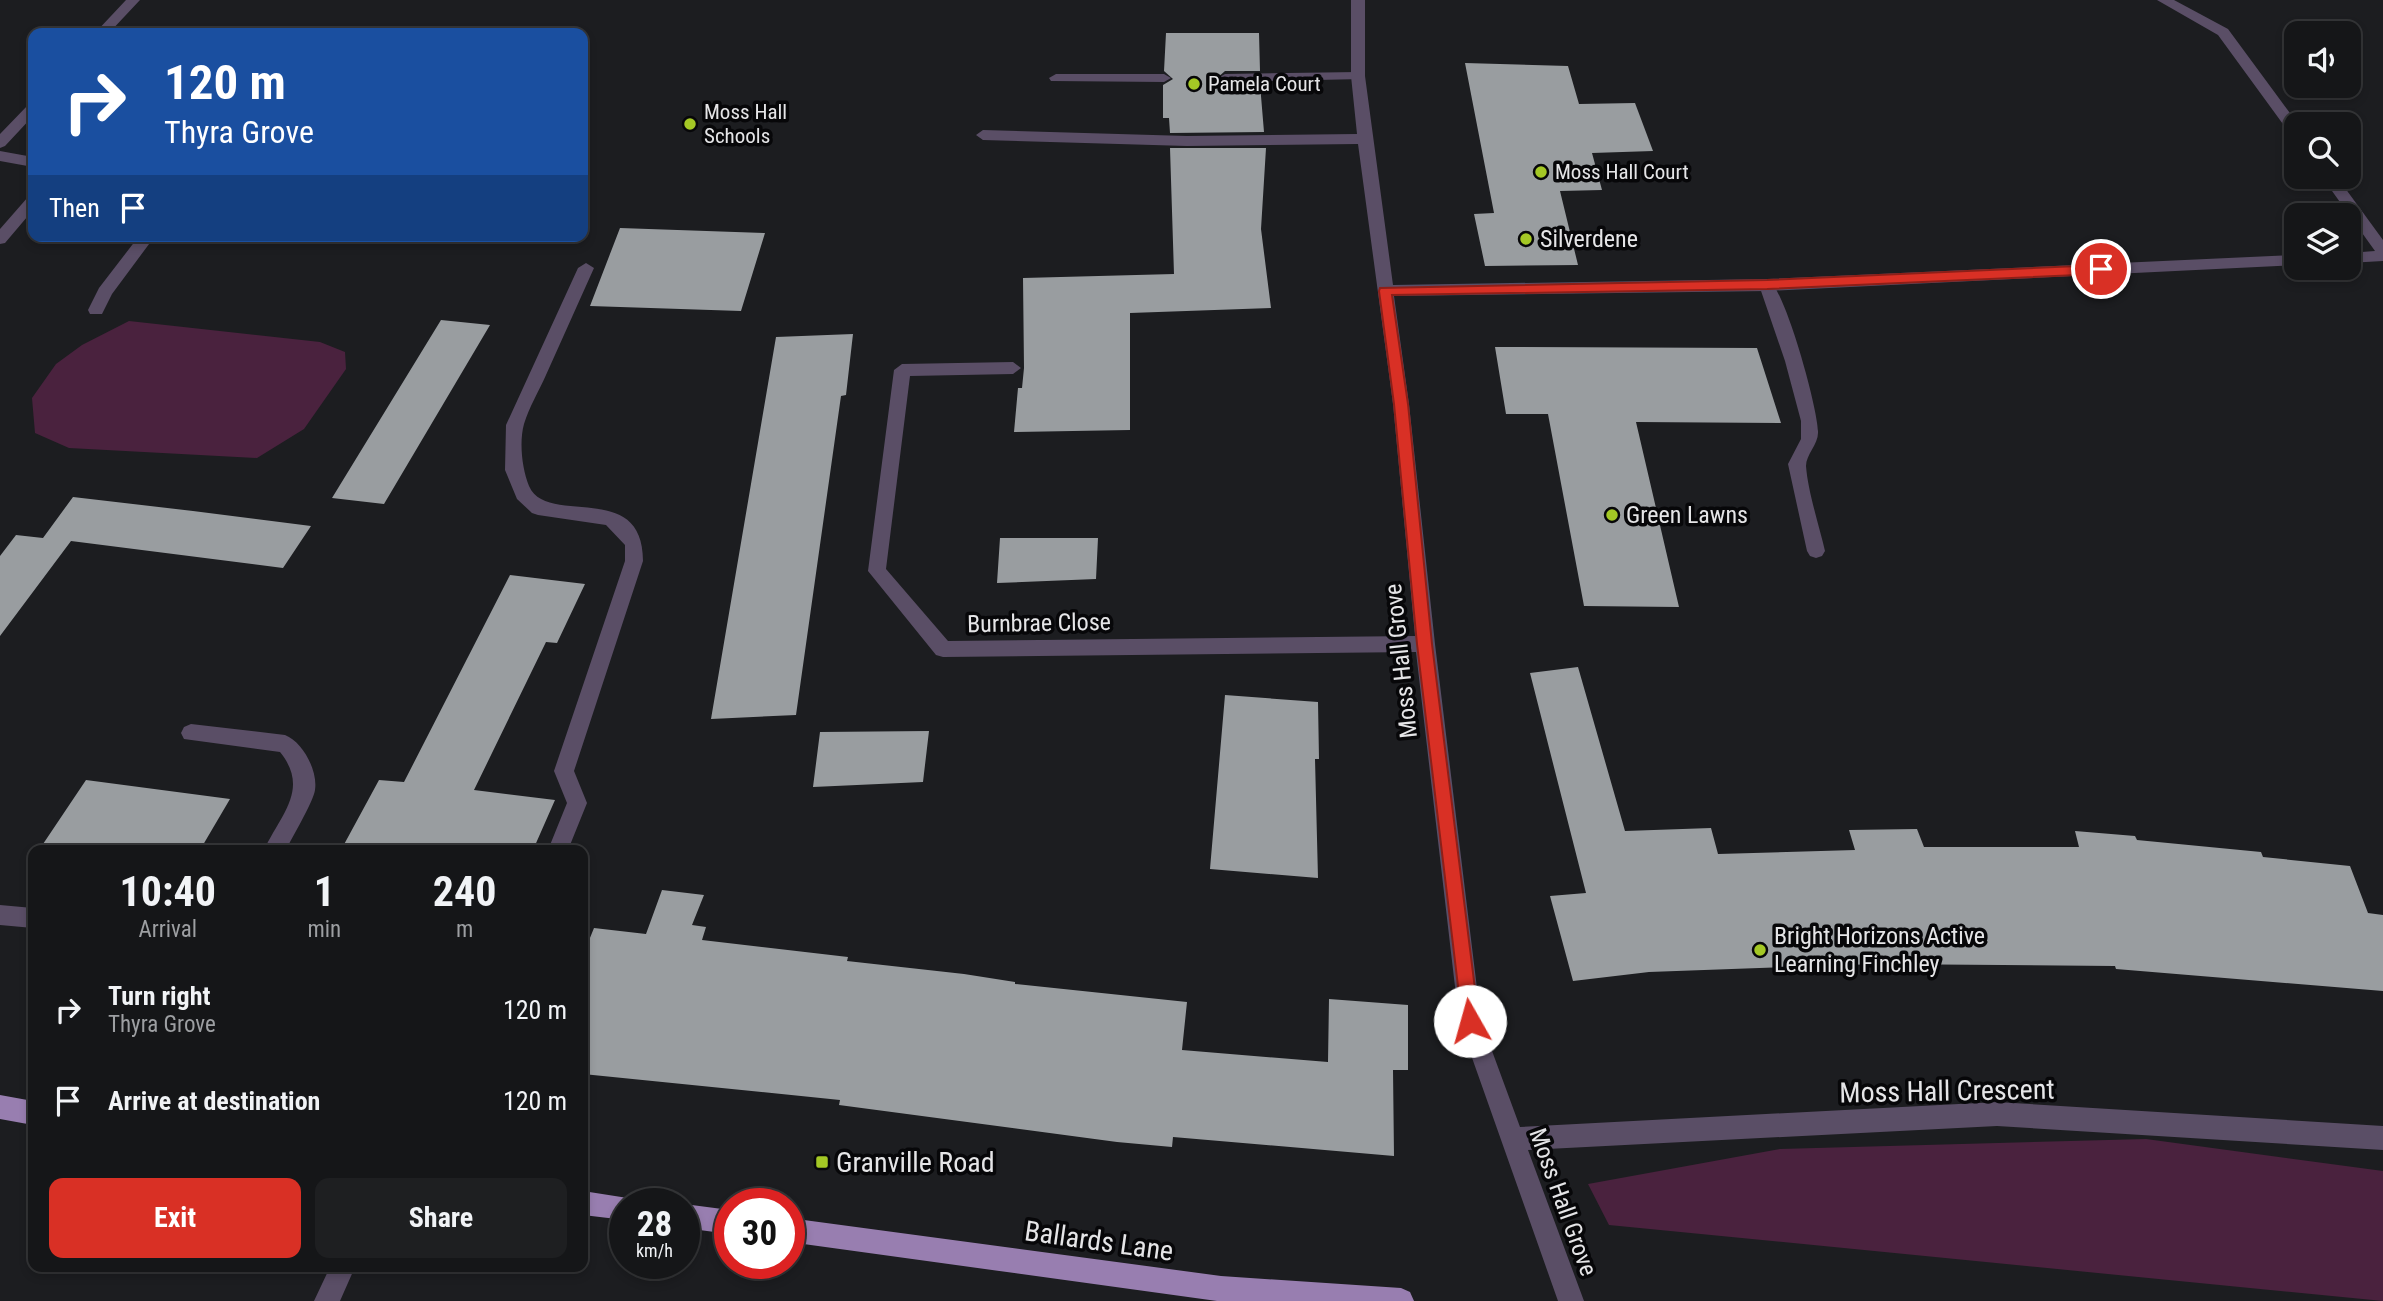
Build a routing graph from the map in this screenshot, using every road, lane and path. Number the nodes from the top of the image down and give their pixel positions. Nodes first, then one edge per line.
1 (133, 0) edge
2 (1358, 0) edge
3 (2164, 0) edge
4 (107, 28) edge
5 (1358, 76) junction
6 (1056, 78) dead end
7 (1164, 78) dead end
8 (1225, 78) dead end
9 (28, 113) edge
10 (2284, 116) edge
11 (983, 135) dead end
12 (1364, 139) junction
13 (0, 144) edge
14 (0, 156) edge
15 (28, 161) edge
16 (2338, 189) edge
17 (28, 207) edge
18 (0, 239) edge
19 (142, 242) edge
20 (2383, 253) edge
21 (2361, 256) edge
22 (2284, 261) edge
23 (586, 268) dead end
24 (1767, 285) junction
25 (1385, 291) junction
26 (96, 310) dead end
27 (1013, 368) dead end
28 (1816, 551) dead end
29 (1424, 644) junction
30 (191, 733) dead end
31 (278, 845) edge
32 (560, 845) edge
33 (0, 915) edge
34 (28, 918) edge
35 (0, 1108) edge
36 (28, 1112) edge
37 (2383, 1138) edge
38 (1513, 1139) junction
39 (588, 1204) edge
40 (609, 1206) edge
41 (805, 1232) edge
42 (341, 1272) edge
43 (1220, 1295) edge
44 (327, 1301) edge
45 (1401, 1301) edge
46 (1571, 1301) edge

1 - 4 street
2 - 5 street, Moss Hall Grove
3 - 10 street
5 - 8 street
5 - 12 street, Moss Hall Grove
6 - 7 street
9 - 13 street
11 - 12 street
12 - 25 street, Moss Hall Grove
14 - 15 street
16 - 20 street
17 - 18 street
19 - 26 street
20 - 21 street
22 - 24 street
23 - 32 street
24 - 25 street
24 - 28 street
25 - 29 street, Moss Hall Grove
27 - 29 street, Burnbrae Close
29 - 38 street, Moss Hall Grove
30 - 31 street
33 - 34 street
35 - 36 main road
37 - 38 street, Moss Hall Crescent
38 - 46 street, Moss Hall Grove
39 - 40 main road
41 - 43 main road, Ballards Lane
42 - 44 street
43 - 45 main road, Ballards Lane

